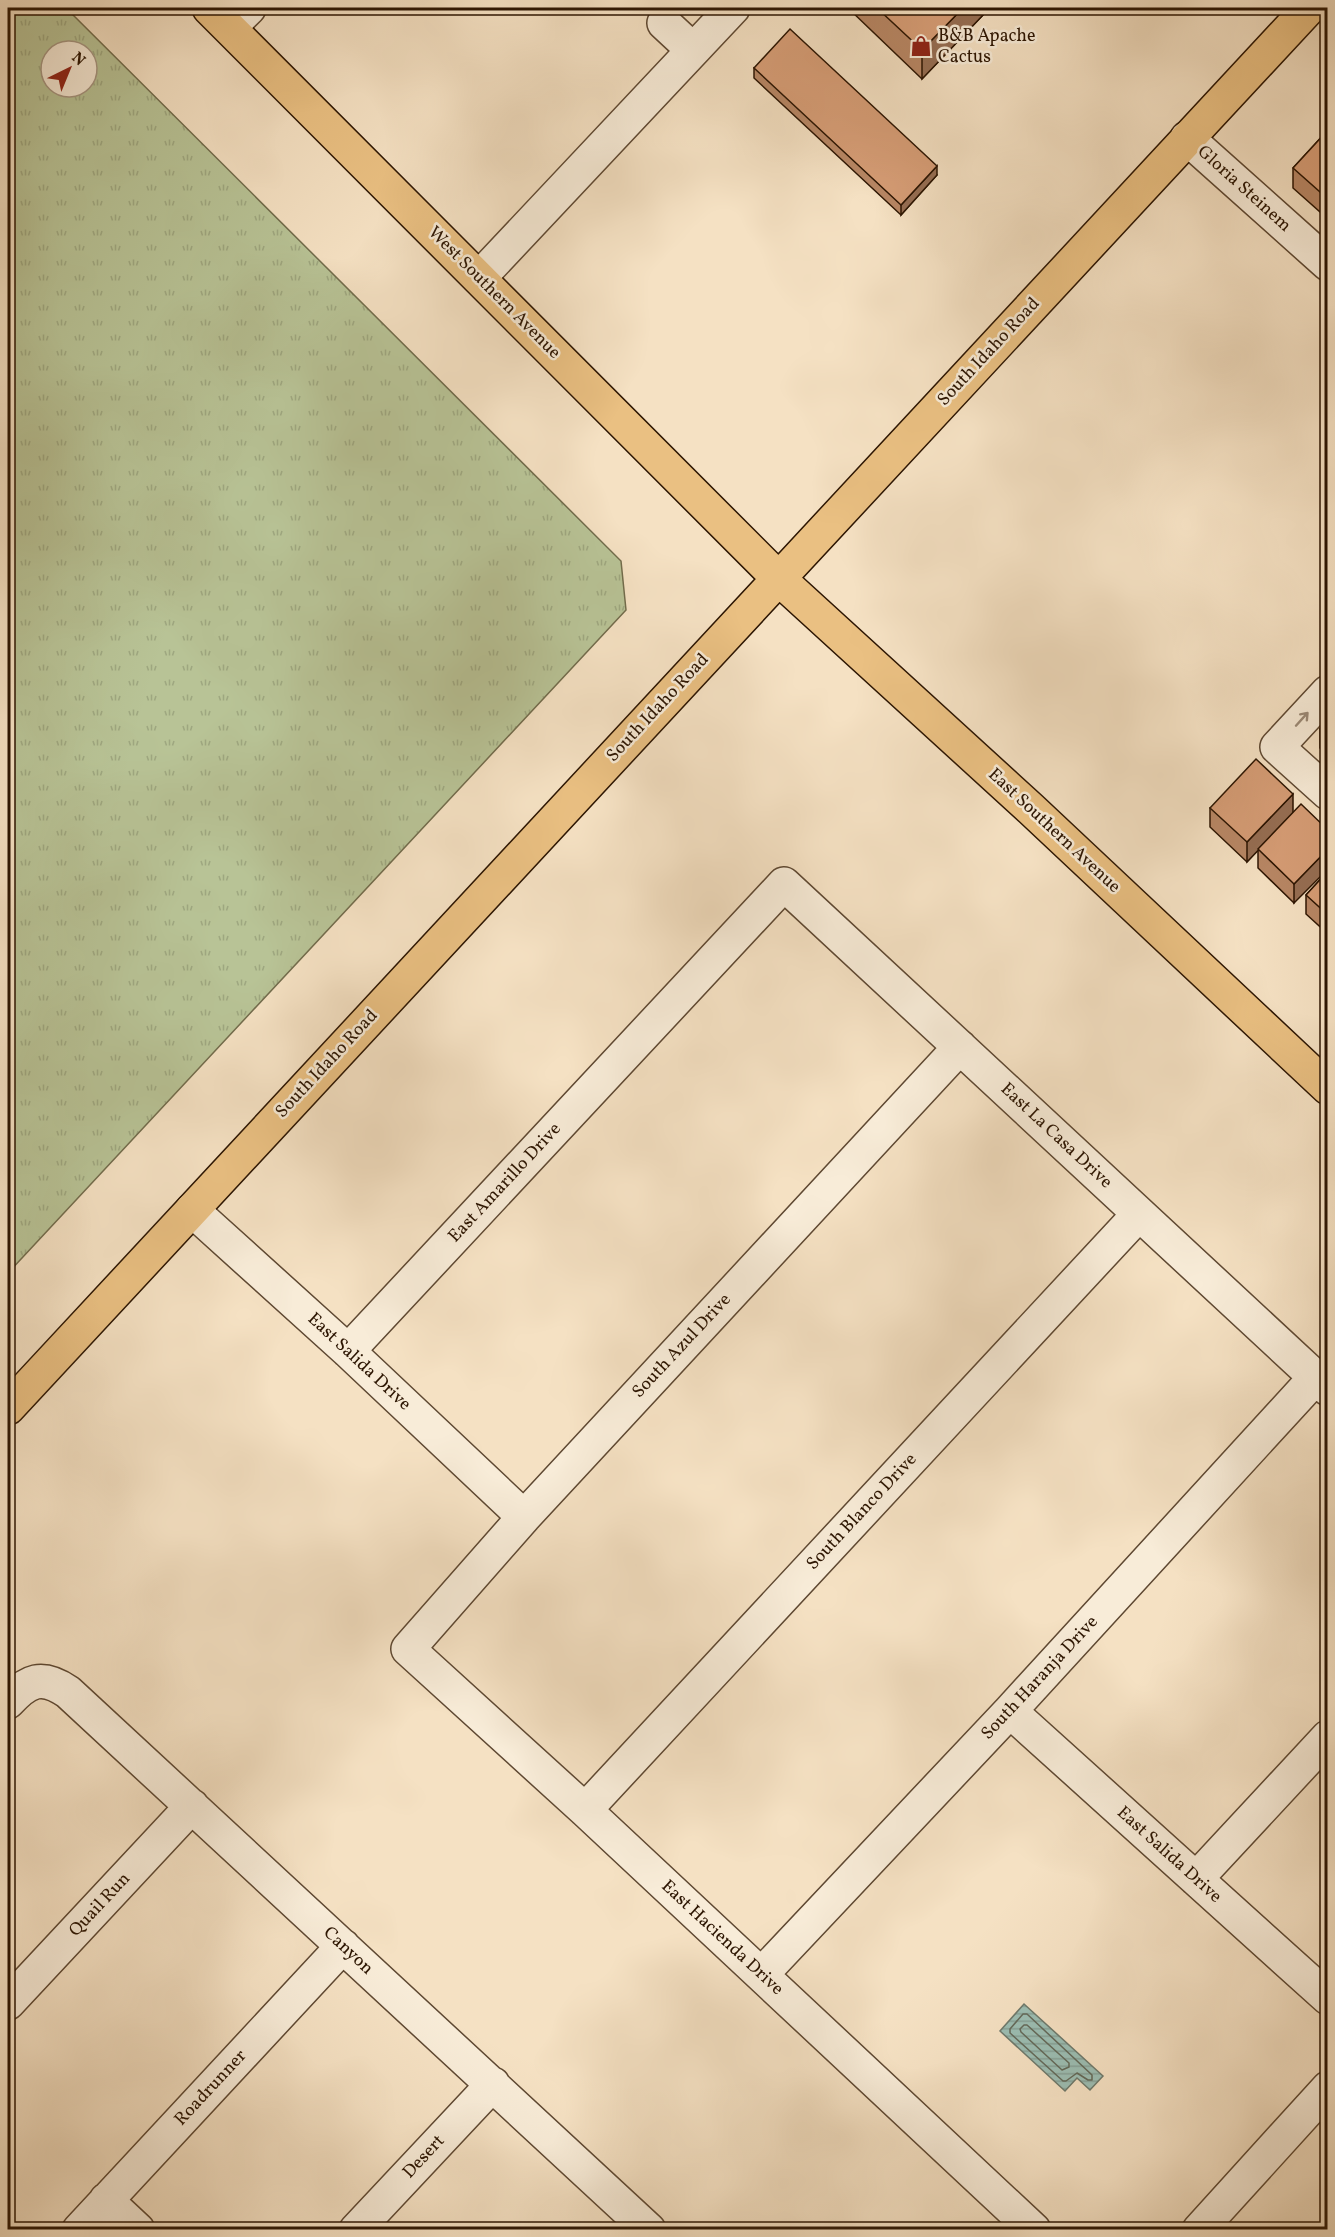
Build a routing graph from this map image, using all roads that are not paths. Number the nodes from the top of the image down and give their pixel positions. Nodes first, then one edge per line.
1 (733, 8) edge
2 (1309, 8) edge
3 (230, 14) edge
4 (664, 23) dead end
5 (693, 50) junction
6 (1187, 138) junction
7 (1328, 264) edge
8 (479, 278) junction
9 (778, 578) junction
10 (1328, 692) edge
11 (1328, 792) edge
12 (784, 884) joint
13 (960, 1047) junction
14 (1328, 1088) edge
15 (192, 1210) junction
16 (1139, 1214) junction
17 (348, 1351) junction
18 (1321, 1383) edge
19 (8, 1408) edge
20 (524, 1516) junction
21 (408, 1649) joint
22 (8, 1702) edge
23 (1010, 1712) junction
24 (1328, 1737) edge
25 (192, 1806) junction
26 (585, 1810) junction
27 (1196, 1879) junction
28 (343, 1946) junction
29 (762, 1974) junction
30 (1328, 1998) edge
31 (8, 2003) edge
32 (493, 2084) junction
33 (1328, 2088) edge
34 (106, 2200) junction
35 (643, 2228) edge
36 (79, 2229) edge
37 (138, 2229) edge
38 (356, 2229) edge
39 (1034, 2229) edge
40 (1199, 2229) edge

1 - 5 lane
2 - 6 main road, South Idaho Road
3 - 8 main road, West Southern Avenue
4 - 5 lane
5 - 8 lane
6 - 7 lane, Gloria Steinem
6 - 9 main road, South Idaho Road
8 - 9 main road, West Southern Avenue
9 - 14 main road, East Southern Avenue
9 - 15 main road, South Idaho Road
11 -> 10 lane
12 - 13 lane, East La Casa Drive
12 - 17 lane, East Amarillo Drive
13 - 16 lane, East La Casa Drive
13 - 20 lane, South Azul Drive
15 - 17 lane, East Salida Drive
15 - 19 main road, South Idaho Road
16 - 18 lane, East La Casa Drive
16 - 26 lane, South Blanco Drive
17 - 20 lane, East Salida Drive
18 - 23 lane, South Haranja Drive
20 - 21 lane, South Azul Drive
21 - 26 lane, East Hacienda Drive
22 - 25 lane, Canyon
23 - 27 lane, East Salida Drive
23 - 29 lane, South Haranja Drive
24 - 27 lane
25 - 28 lane, Canyon
25 - 31 lane, Quail Run
26 - 29 lane, East Hacienda Drive
27 - 30 lane, East Salida Drive
28 - 32 lane, Canyon
28 - 34 lane, Roadrunner
29 - 39 lane, East Hacienda Drive
32 - 35 lane, Canyon
32 - 38 lane, Desert
33 - 40 lane
34 - 36 lane, Roadrunner
34 - 37 lane

